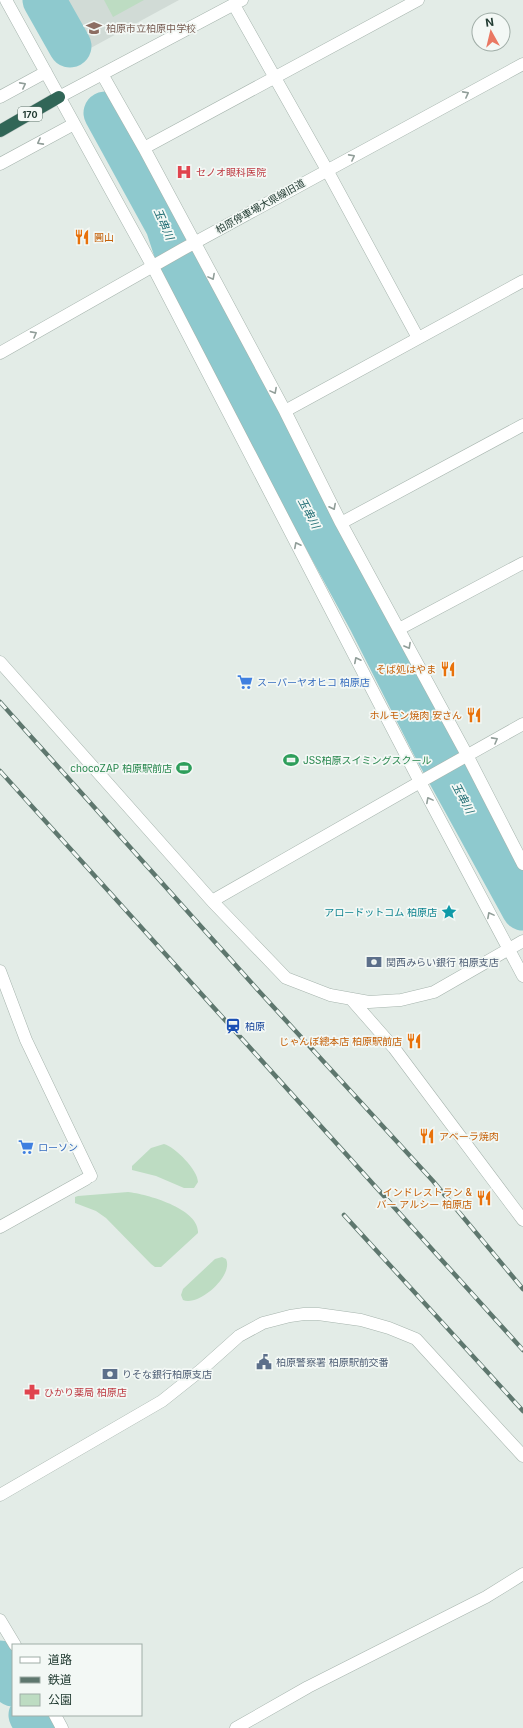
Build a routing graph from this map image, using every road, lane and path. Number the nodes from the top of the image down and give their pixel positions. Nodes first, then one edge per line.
1 (6, 0) edge
2 (418, 0) edge
3 (238, 2) edge
4 (523, 64) edge
5 (46, 72) junction
6 (102, 74) junction
7 (276, 77) junction
8 (0, 97) edge
9 (59, 97) junction
10 (74, 124) junction
11 (0, 131) edge
12 (144, 148) junction
13 (0, 164) edge
14 (327, 170) junction
15 (194, 243) junction
16 (158, 264) junction
17 (523, 281) edge
18 (418, 338) junction
19 (0, 353) edge
20 (285, 411) junction
21 (523, 425) edge
22 (341, 523) junction
23 (523, 563) edge
24 (399, 629) junction
25 (0, 662) edge
26 (523, 724) edge
27 (468, 755) junction
28 (420, 782) junction
29 (523, 864) edge
30 (212, 901) junction
31 (523, 941) edge
32 (508, 950) junction
33 (0, 971) edge
34 (523, 976) edge
35 (350, 999) junction
36 (523, 1220) edge
37 (0, 1227) edge
38 (523, 1456) edge
39 (0, 1495) edge
40 (523, 1574) edge
41 (0, 1620) edge
42 (14, 1644) edge
43 (56, 1716) edge
44 (62, 1728) edge
45 (236, 1728) edge

1 - 5 street
2 - 7 street
3 - 6 street
3 - 7 street
14 -> 4 street, 柏原停車場大県線旧道
8 -> 5 street
5 - 9 street
6 - 9 street
6 - 12 street
7 - 12 street
7 - 14 street
9 - 10 street
9 - 11 highway, 170
10 -> 13 street
10 - 16 street
12 - 15 street
14 - 15 street, 柏原停車場大県線旧道
14 - 18 street
15 - 16 street, 柏原停車場大県線旧道
15 -> 20 street
19 -> 16 street, 柏原停車場大県線旧道
28 -> 16 street
17 - 18 street
18 - 20 street
20 -> 22 street
21 - 22 street
22 - 24 street
23 - 24 street
24 -> 27 street
25 - 30 street
27 -> 26 street
27 - 28 street
27 - 29 street
28 - 30 street
32 -> 28 street
30 - 35 street
31 - 32 street
32 - 34 street
32 - 35 street
33 - 37 street
35 - 36 street
38 - 39 street
40 - 45 street
41 - 42 street
43 - 44 street

